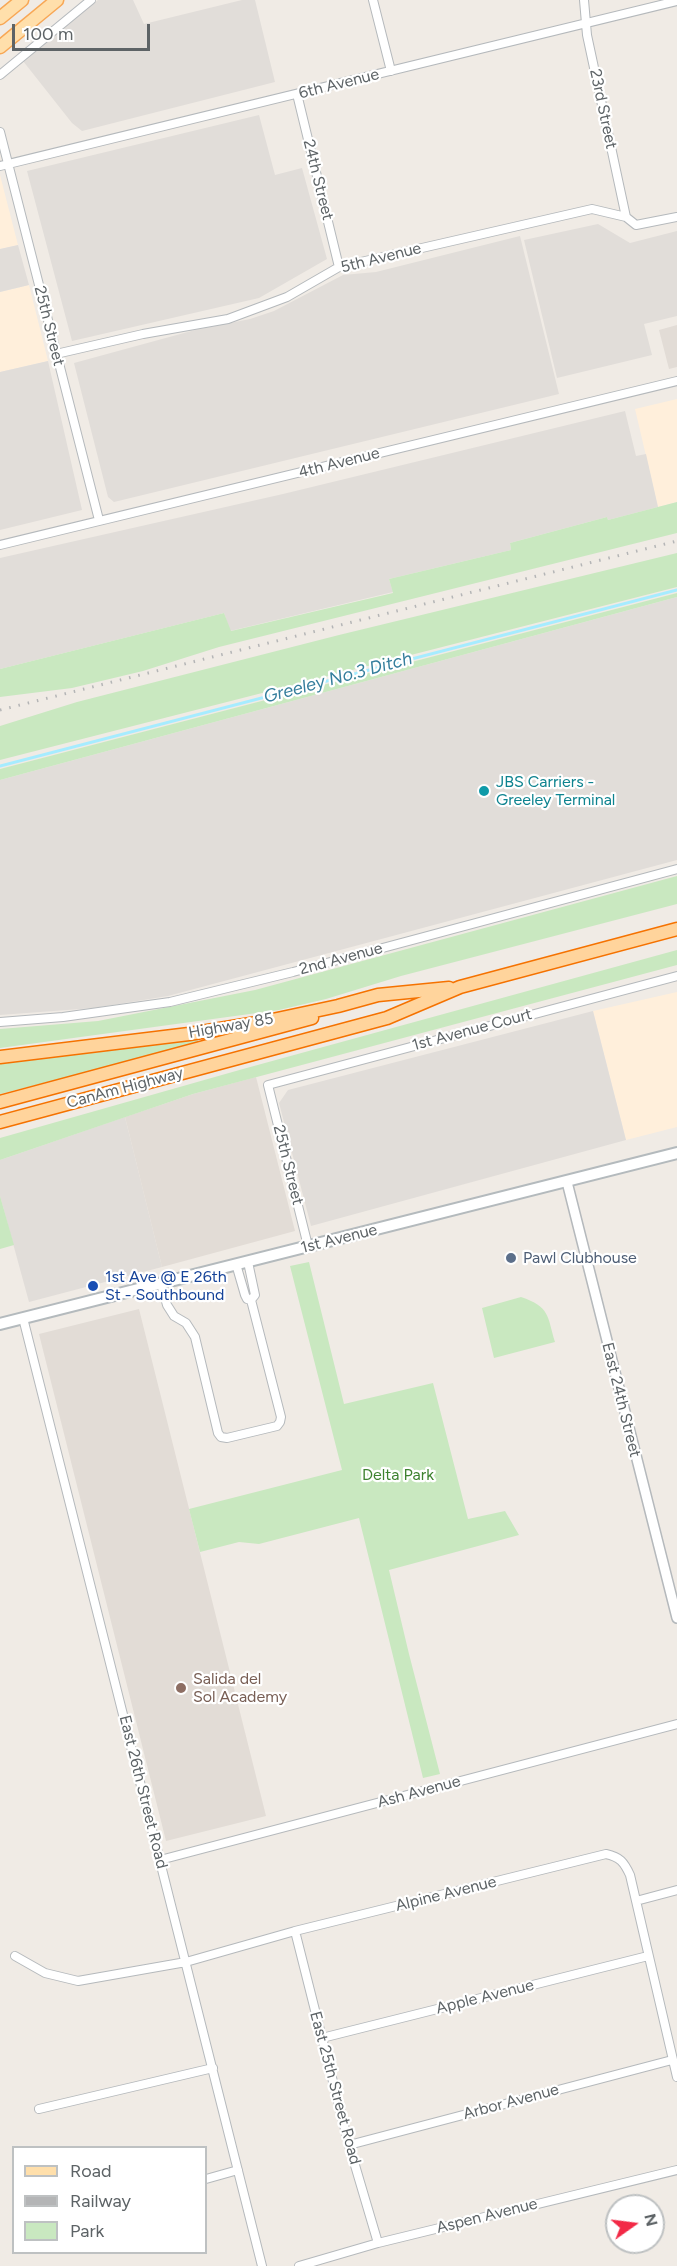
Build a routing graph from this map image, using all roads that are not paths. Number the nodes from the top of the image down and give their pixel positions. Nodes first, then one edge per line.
1 (22, 0) edge
2 (57, 0) edge
3 (92, 0) edge
4 (374, 0) edge
5 (584, 0) edge
6 (677, 1) edge
7 (0, 18) edge
8 (587, 22) junction
9 (0, 47) edge
10 (391, 71) junction
11 (0, 75) edge
12 (297, 94) junction
13 (0, 132) edge
14 (4, 165) edge
15 (626, 217) junction
16 (677, 217) edge
17 (339, 267) junction
18 (56, 354) junction
19 (677, 381) edge
20 (99, 520) junction
21 (0, 545) edge
22 (677, 869) edge
23 (677, 929) edge
24 (677, 976) edge
25 (460, 987) junction
26 (338, 1006) junction
27 (0, 1022) edge
28 (0, 1057) edge
29 (235, 1059) joint
30 (268, 1085) joint
31 (0, 1102) edge
32 (0, 1124) edge
33 (677, 1153) edge
34 (567, 1182) junction
35 (308, 1246) junction
36 (242, 1263) junction
37 (161, 1284) junction
38 (23, 1318) junction
39 (0, 1324) edge
40 (677, 1618) edge
41 (677, 1724) edge
42 (160, 1860) junction
43 (677, 1890) edge
44 (636, 1901) junction
45 (295, 1932) junction
46 (15, 1956) dead end
47 (648, 1956) junction
48 (186, 1962) junction
49 (322, 2038) junction
50 (672, 2060) junction
51 (213, 2068) junction
52 (677, 2077) edge
53 (39, 2109) dead end
54 (349, 2145) junction
55 (238, 2170) junction
56 (677, 2170) edge
57 (207, 2179) edge
58 (378, 2243) junction
59 (262, 2266) edge
60 (299, 2266) edge

1 - 7 main road
2 - 9 main road
3 - 11 street
4 - 10 street
5 - 8 street, 23rd Street
6 - 8 street, 6th Avenue
8 - 10 street, 6th Avenue
8 - 15 street, 23rd Street
10 - 12 street, 6th Avenue
12 - 14 street, 6th Avenue
12 - 17 street, 24th Street
13 - 14 street, 25th Street
14 - 18 street, 25th Street
15 - 16 street, 5th Avenue
15 - 17 street, 5th Avenue
17 - 18 street, 5th Avenue
18 - 20 street, 25th Street
19 - 20 street, 4th Avenue
20 - 21 street, 4th Avenue
22 - 27 street, 2nd Avenue
23 - 25 highway, Highway 85
24 - 30 street, 1st Avenue Court
25 - 26 highway, Highway 85
25 - 29 highway, Highway 85
26 - 28 highway, Highway 85
26 - 31 highway
29 - 32 highway, CanAm Highway
30 - 35 street, 25th Street
33 - 34 main road, 1st Avenue
34 - 35 main road, 1st Avenue
34 - 40 street, East 24th Street
35 - 36 main road, 1st Avenue
36 - 37 main road, 1st Avenue
36 - 37 street
37 - 38 main road, 1st Avenue
38 - 39 main road, 1st Avenue
38 - 42 street, East 26th Street Road
41 - 42 street, Ash Avenue
42 - 48 street, East 26th Street Road
43 - 44 street
44 - 45 street, Alpine Avenue
44 - 47 street, Alpine Avenue
45 - 48 street, Alpine Avenue
45 - 49 street, East 25th Street Road
46 - 48 street, Alpine Avenue
47 - 49 street, Apple Avenue
47 - 50 street, Alpine Avenue
48 - 51 street, East 26th Street Road
49 - 54 street, East 25th Street Road
50 - 52 street, Alpine Avenue
50 - 54 street, Arbor Avenue
51 - 53 street
51 - 55 street, East 26th Street Road
54 - 58 street, East 25th Street Road
55 - 57 street
55 - 59 street, East 26th Street Road
56 - 58 street, Aspen Avenue
58 - 60 street, Aspen Avenue

